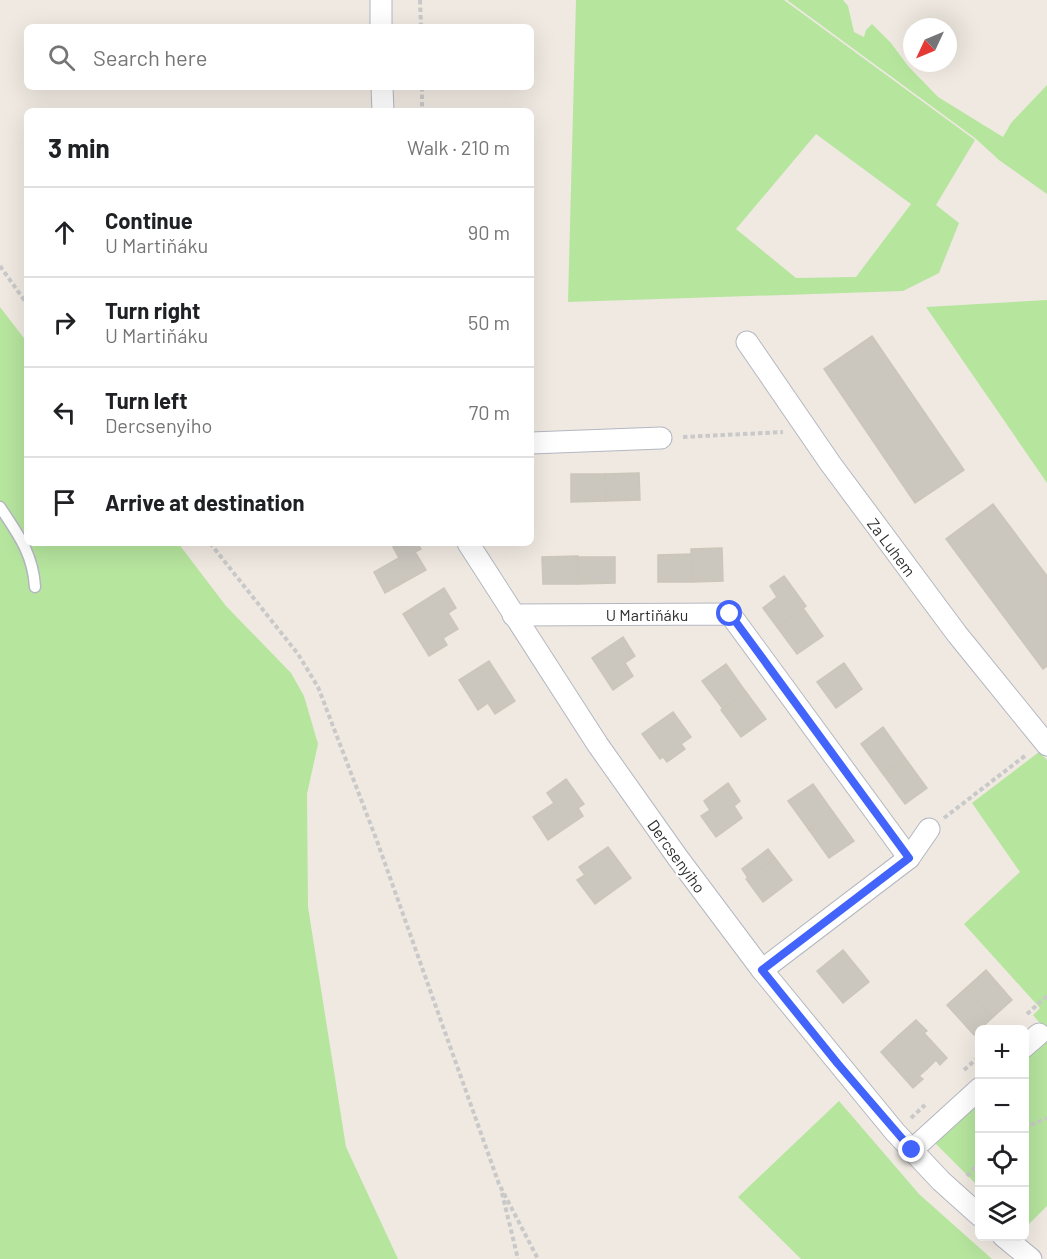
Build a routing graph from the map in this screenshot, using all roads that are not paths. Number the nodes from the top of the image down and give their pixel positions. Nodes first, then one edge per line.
1 (381, 0) edge
2 (381, 24) edge
3 (382, 90) edge
4 (383, 108) edge
5 (747, 342) dead end
6 (661, 438) road end
7 (534, 443) edge
8 (0, 507) edge
9 (24, 546) edge
10 (24, 546) edge
11 (470, 546) edge
12 (35, 587) dead end
13 (513, 615) junction
14 (1046, 743) edge
15 (930, 829) road end
16 (909, 858) junction
17 (762, 970) junction
18 (975, 1093) edge
19 (912, 1150) junction
20 (975, 1212) edge
21 (1009, 1241) edge
22 (1031, 1259) edge

1 - 2 street
3 - 4 street
5 - 14 street, Za Luhem
6 - 7 street
8 - 9 lane
10 - 12 lane
11 - 13 street, Dercsenyiho
13 - 16 street, U Martiňáku
13 - 17 street, Dercsenyiho
15 - 16 street
16 - 17 street
17 - 19 street, Dercsenyiho
18 - 19 street
19 - 20 street, Dercsenyiho
21 - 22 street

